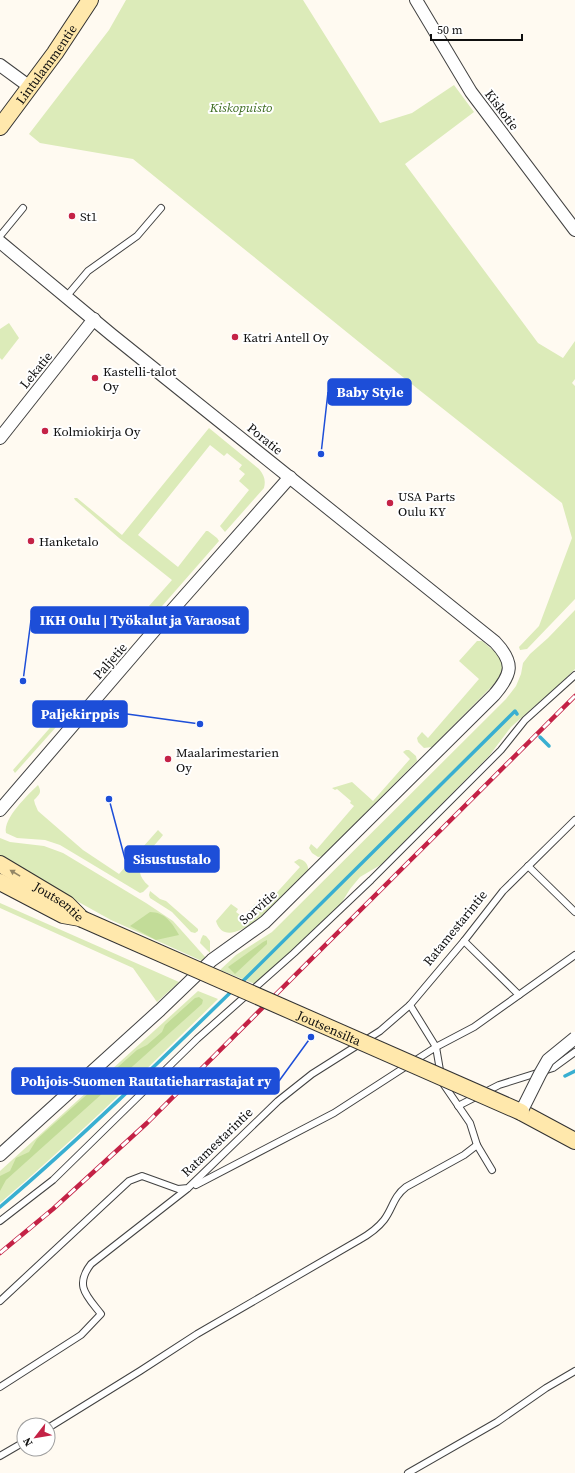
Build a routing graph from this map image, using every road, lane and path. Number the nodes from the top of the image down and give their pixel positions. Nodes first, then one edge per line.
1 (90, 0) edge
2 (421, 2) edge
3 (0, 65) edge
4 (30, 88) junction
5 (0, 127) edge
6 (23, 208) dead end
7 (161, 208) dead end
8 (575, 230) edge
9 (0, 236) edge
10 (0, 242) edge
11 (66, 297) junction
12 (94, 319) junction
13 (0, 438) edge
14 (290, 477) junction
15 (508, 660) joint
16 (575, 674) edge
17 (0, 810) edge
18 (575, 820) edge
19 (0, 864) edge
20 (528, 866) junction
21 (0, 882) edge
22 (575, 912) edge
23 (82, 919) junction
24 (464, 941) junction
25 (575, 955) edge
26 (519, 995) junction
27 (410, 1005) junction
28 (575, 1038) edge
29 (436, 1047) junction
30 (575, 1052) edge
31 (458, 1106) junction
32 (521, 1112) junction
33 (575, 1141) edge
34 (477, 1145) junction
35 (0, 1155) edge
36 (492, 1170) dead end
37 (188, 1188) junction
38 (0, 1221) edge
39 (0, 1301) edge
40 (575, 1371) edge
41 (0, 1386) edge
42 (56, 1423) edge
43 (16, 1447) edge
44 (0, 1456) edge
45 (408, 1473) edge

1 - 4 main road, Lintulammentie
2 - 8 street, Kiskotie
3 - 4 street
4 - 5 main road, Lintulammentie
6 - 9 lane
7 - 11 lane
10 - 11 street, Poratie
11 - 12 street, Poratie
12 - 13 street, Lekatie
12 - 14 street, Poratie
14 - 15 street, Poratie
14 - 17 street, Paljetie
15 - 35 street, Sorvitie
16 - 38 lane
18 - 20 lane, Ratamestarintie
23 -> 19 main road, Joutsentie
20 - 22 lane
20 - 24 lane, Ratamestarintie
21 - 23 main road, Joutsentie
23 - 32 main road, Joutsensilta, bridge
24 - 26 lane
24 - 27 lane, Ratamestarintie
25 - 26 lane
26 - 29 lane
27 - 29 lane
27 - 37 lane, Ratamestarintie
28 - 32 street, bridge
29 - 31 lane
29 - 37 lane
30 - 31 lane
31 - 34 lane
32 - 33 main road, Joutsensilta
34 - 36 lane
34 - 42 lane
37 - 39 lane, Ratamestarintie
37 - 41 lane
40 - 45 lane
43 - 44 lane

